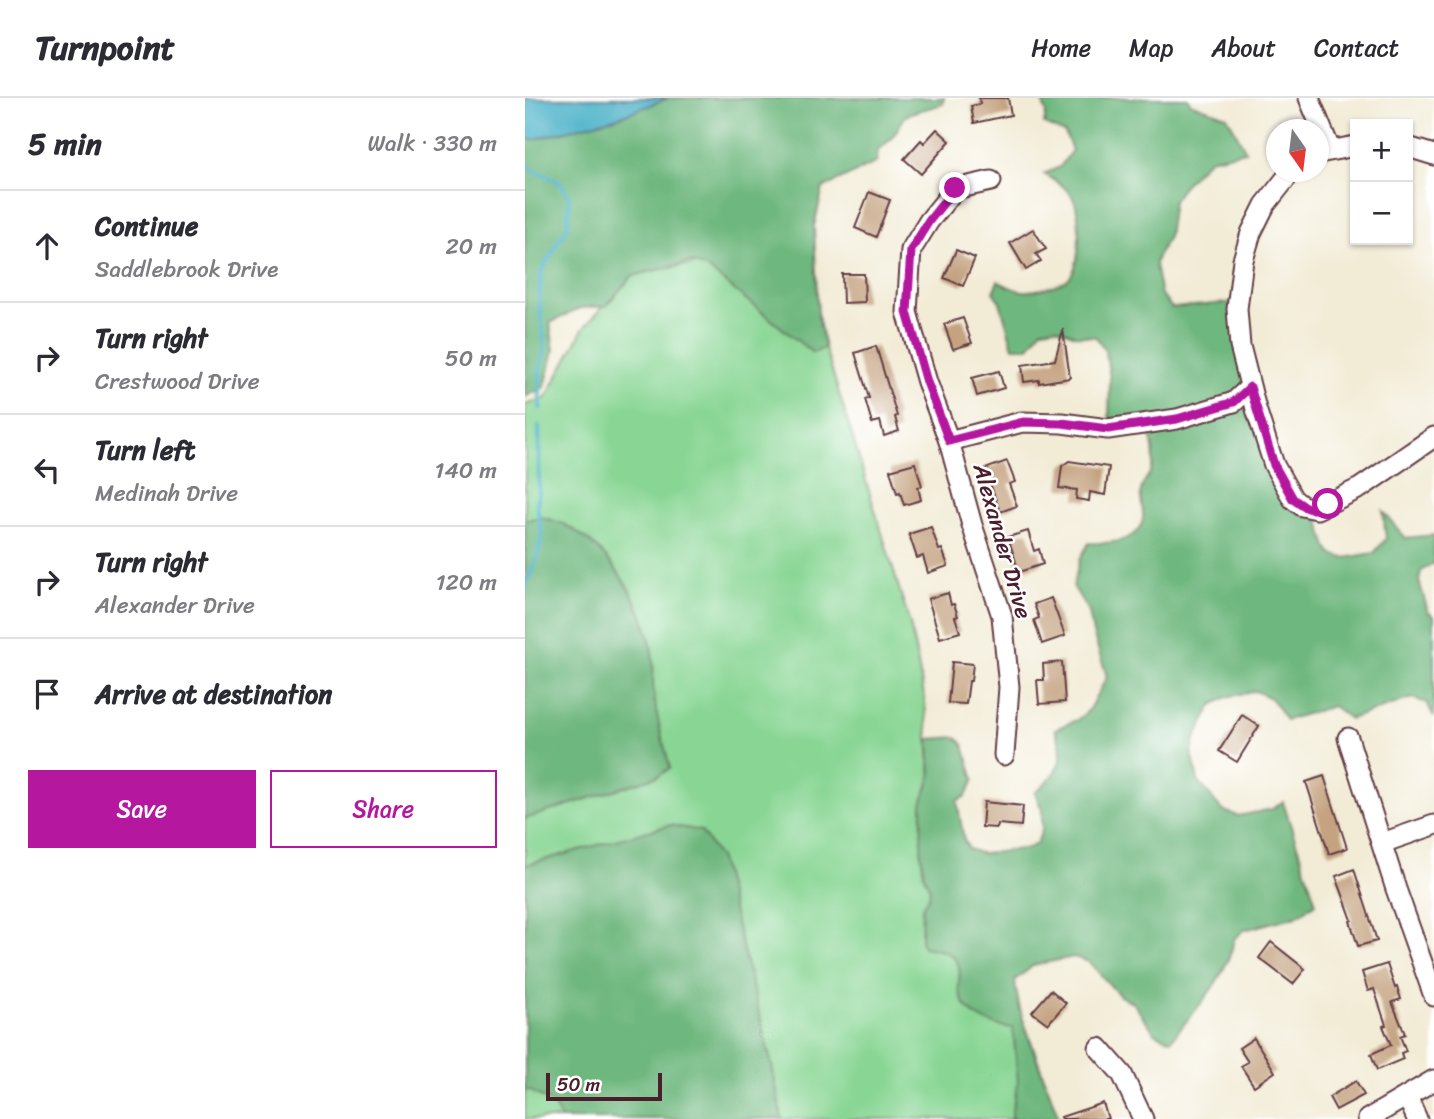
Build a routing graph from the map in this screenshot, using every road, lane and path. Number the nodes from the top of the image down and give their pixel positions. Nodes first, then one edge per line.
1 (1309, 98) edge
2 (1315, 119) edge
3 (1350, 147) edge
4 (1413, 149) edge
5 (1329, 150) edge
6 (1434, 155) edge
7 (991, 181) dead end
8 (1283, 182) edge
9 (1250, 387) junction
10 (1434, 437) edge
11 (949, 441) junction
12 (1348, 738) dead end
13 (1004, 755) dead end
14 (1434, 825) edge
15 (1382, 843) junction
16 (1434, 996) edge
17 (1100, 1048) dead end
18 (1434, 1080) edge
19 (1407, 1096) junction
20 (1143, 1119) edge
21 (1368, 1119) edge
22 (1417, 1119) edge

1 - 2 street
3 - 5 street
4 - 6 street
7 - 11 street, Alexander Drive
8 - 9 street
9 - 10 street
9 - 11 street
11 - 13 street, Alexander Drive
12 - 15 street
14 - 15 street
15 - 16 street
17 - 20 street
18 - 19 street
19 - 21 street
19 - 22 street

